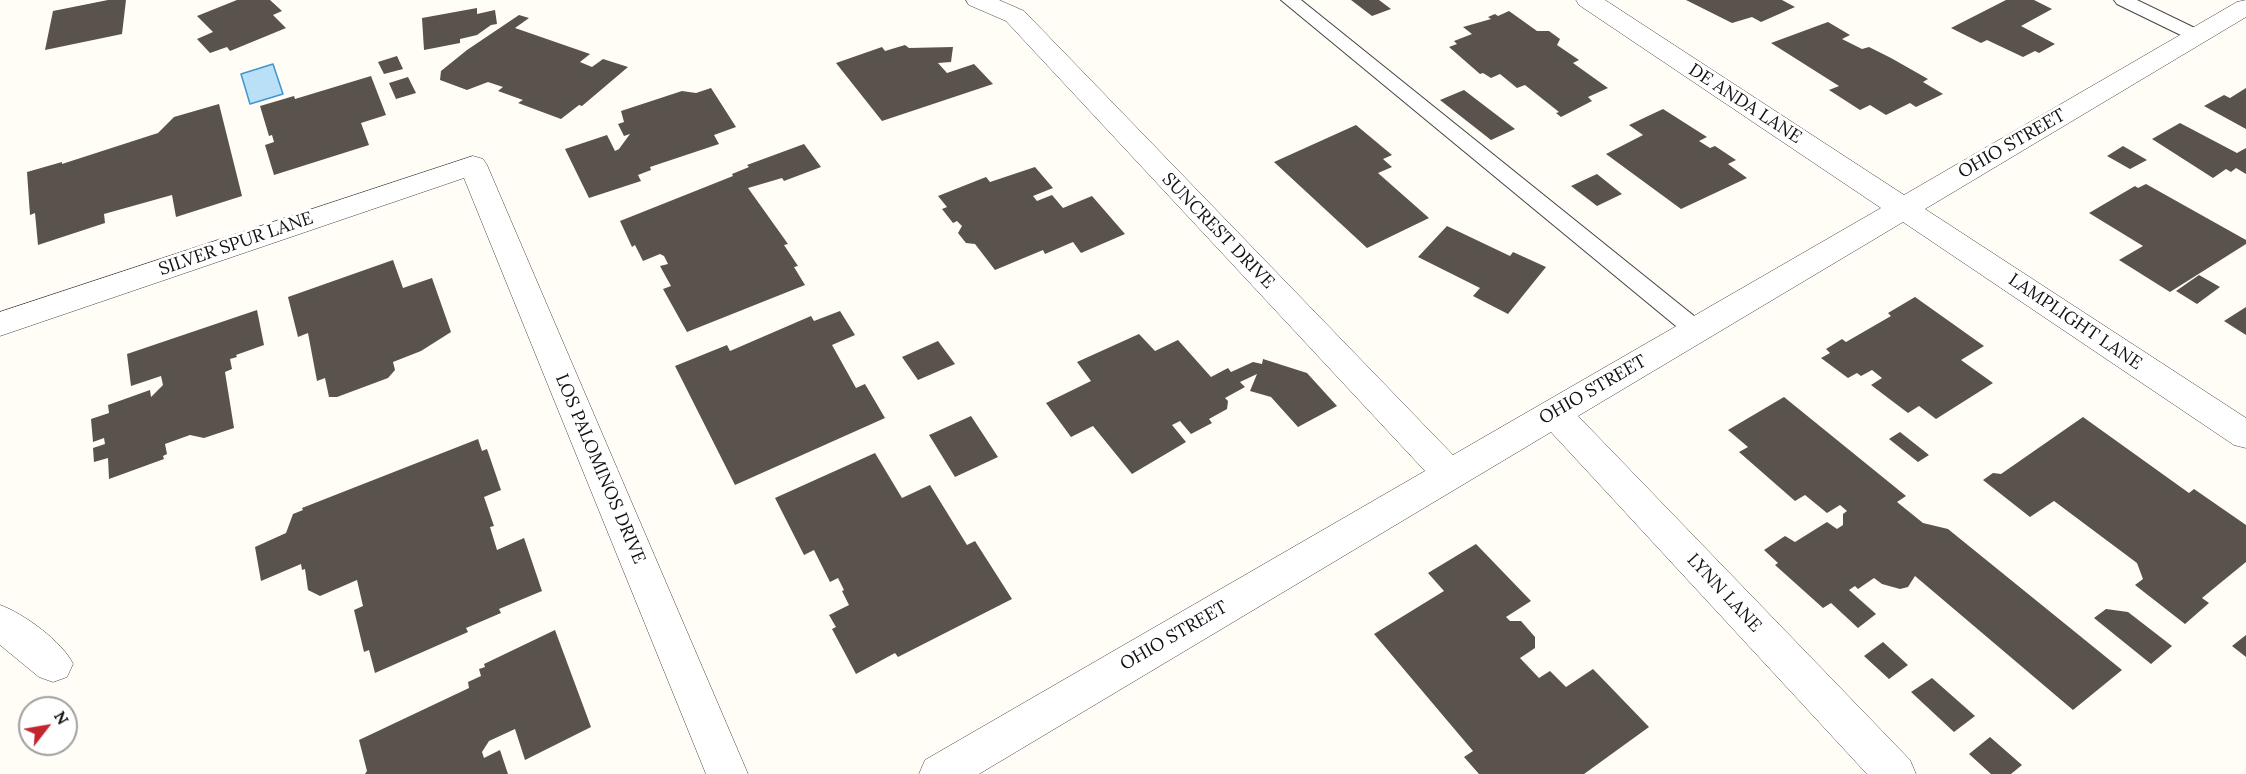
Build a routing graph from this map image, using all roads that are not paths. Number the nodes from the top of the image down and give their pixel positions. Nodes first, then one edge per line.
1 (978, 0) edge
2 (1290, 0) edge
3 (1588, 0) edge
4 (2123, 0) edge
5 (2227, 25) edge
6 (473, 165) joint
7 (1903, 208) junction
8 (0, 324) edge
9 (1695, 330) junction
10 (1554, 413) junction
11 (2246, 435) edge
12 (1450, 474) junction
13 (0, 622) edge
14 (53, 664) dead end
15 (727, 774) edge
16 (940, 774) edge
17 (1895, 774) edge

1 - 12 street, SUNCREST DRIVE
2 - 9 lane
3 - 7 street, DE ANDA LANE
4 - 5 lane
5 - 7 street, OHIO STREET
6 - 8 street, SILVER SPUR LANE
6 - 15 street, LOS PALOMINOS DRIVE
7 - 9 street, OHIO STREET
7 - 11 street, LAMPLIGHT LANE
9 - 10 street, OHIO STREET
10 - 12 street, OHIO STREET
10 - 17 street, LYNN LANE
12 - 16 street, OHIO STREET
13 - 14 street

